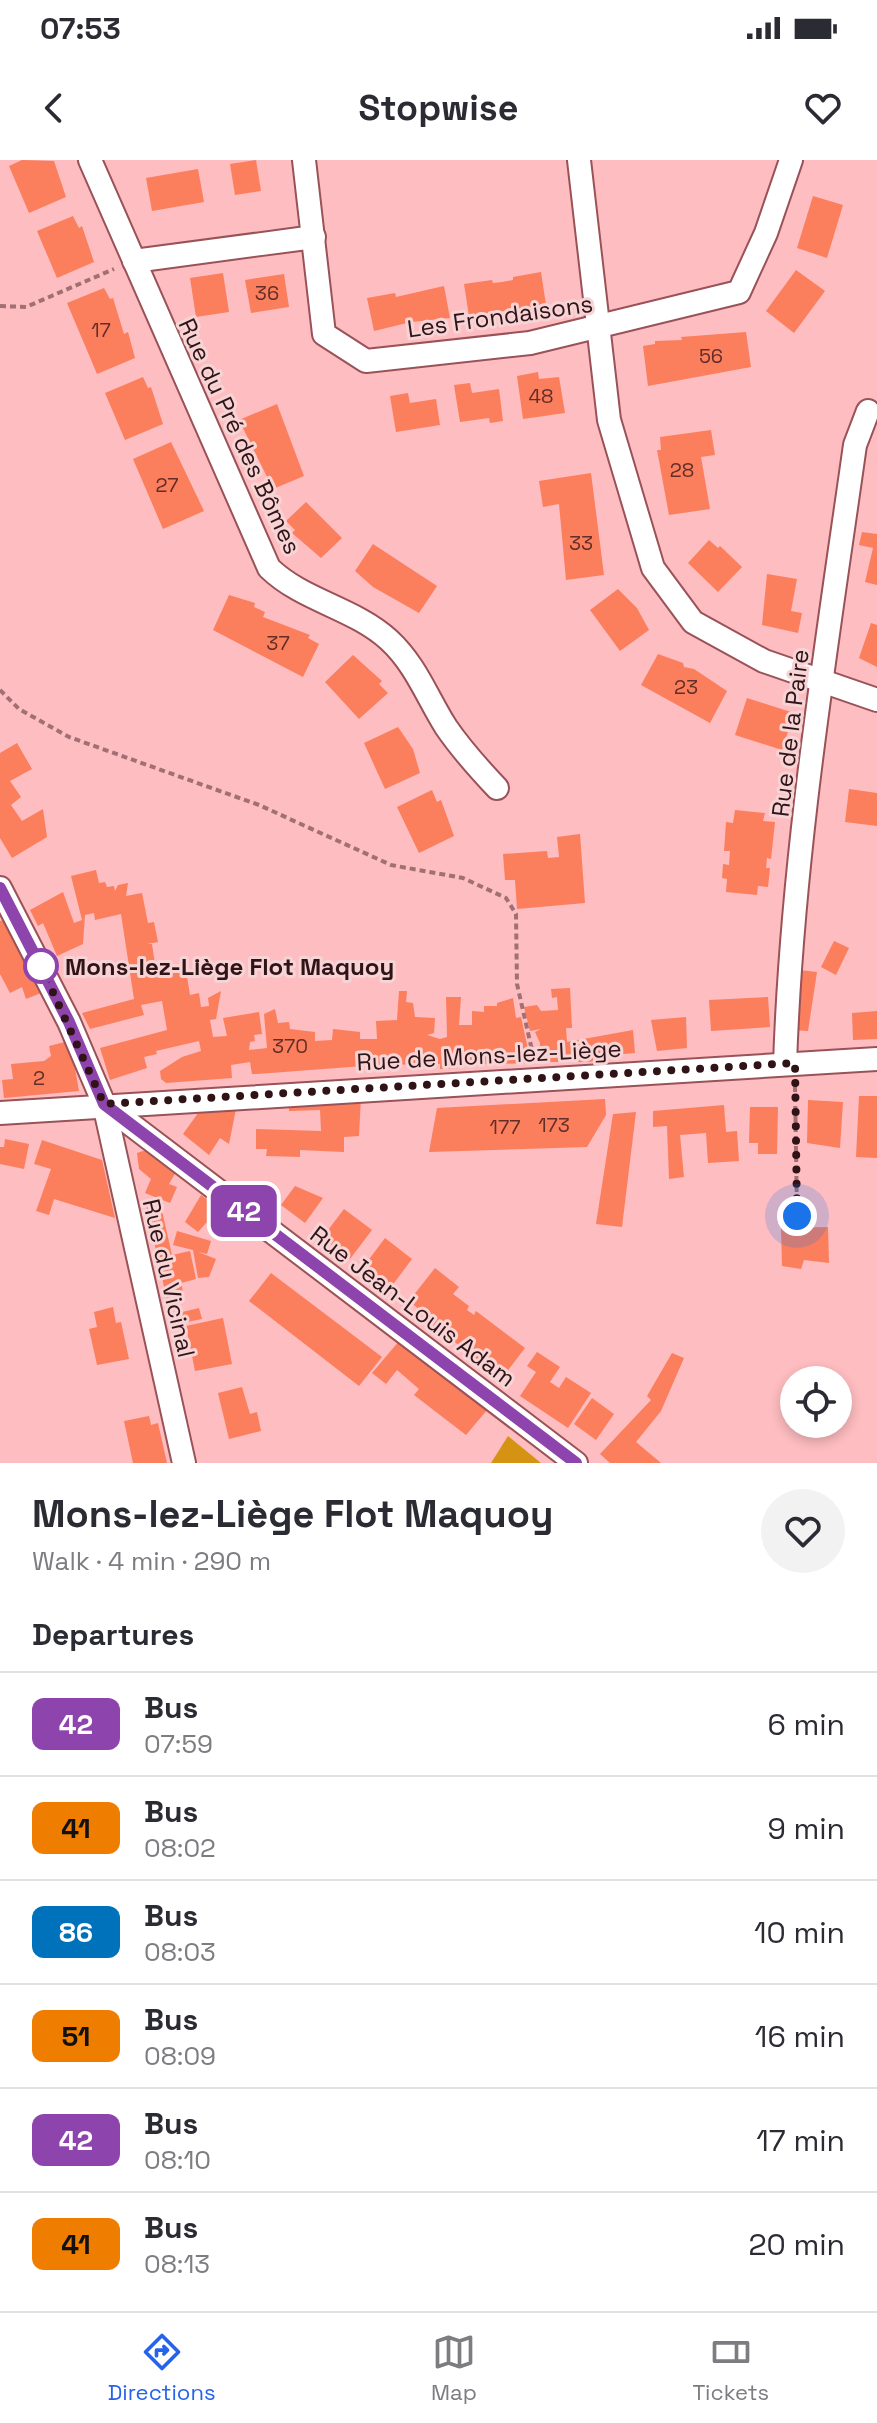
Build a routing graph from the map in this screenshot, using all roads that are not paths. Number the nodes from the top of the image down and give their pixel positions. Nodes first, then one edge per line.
1 (90, 160) edge
2 (304, 160) edge
3 (579, 160) edge
4 (791, 160) edge
5 (314, 237) junction
6 (134, 261) junction
7 (600, 329) junction
8 (868, 411) dead end
9 (822, 681) junction
10 (877, 700) edge
11 (497, 788) dead end
12 (0, 888) edge
13 (877, 1059) edge
14 (790, 1064) junction
15 (104, 1104) junction
16 (0, 1113) edge
17 (184, 1463) edge
18 (576, 1463) edge

1 - 6 street, Rue du Pré des Bômes
2 - 5 street, Les Frondaisons
3 - 7 street
4 - 7 street, Les Frondaisons
5 - 6 street
5 - 7 street, Les Frondaisons
6 - 11 street, Rue du Pré des Bômes
7 - 9 street
8 - 9 street, Rue de la Paire
9 - 10 street
9 - 14 street, Rue de la Paire
12 - 15 street, Rue du Vicinal
13 - 14 street, Rue de Mons-lez-Liège
14 - 15 street, Rue de Mons-lez-Liège
15 - 16 street, Rue de Mons-lez-Liège
15 - 17 street, Rue du Vicinal
15 - 18 street, Rue Jean-Louis Adam

